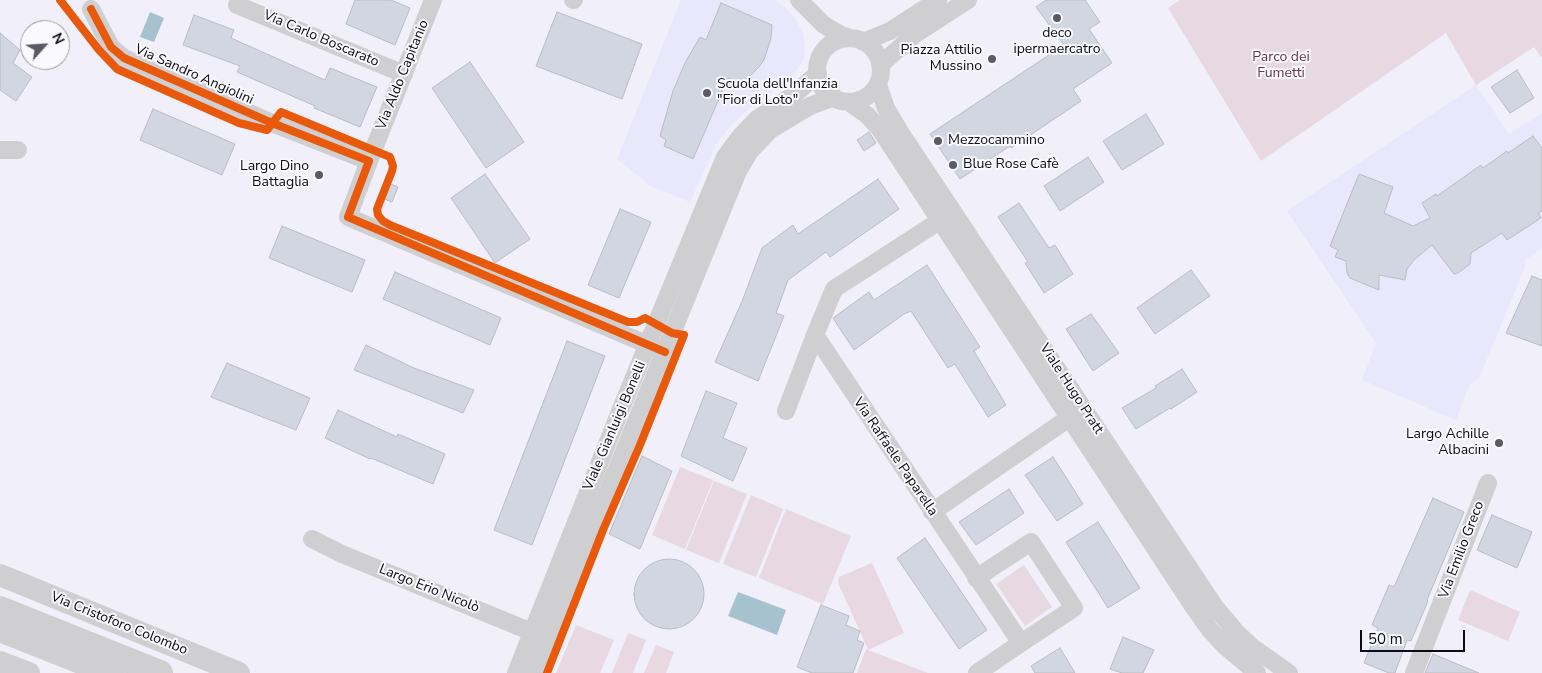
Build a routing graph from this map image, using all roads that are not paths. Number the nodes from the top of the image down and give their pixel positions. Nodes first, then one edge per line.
1 (434, 0) edge
2 (938, 0) edge
3 (968, 0) edge
4 (237, 4) dead end
5 (803, 4) edge
6 (91, 9) dead end
7 (857, 40) junction
8 (880, 65) junction
9 (818, 68) junction
10 (404, 74) junction
11 (878, 85) junction
12 (842, 100) junction
13 (0, 150) edge
14 (18, 150) dead end
15 (372, 156) junction
16 (941, 220) junction
17 (815, 335) junction
18 (657, 348) junction
19 (786, 411) dead end
20 (1069, 418) junction
21 (1488, 482) dead end
22 (932, 512) junction
23 (312, 539) dead end
24 (0, 575) edge
25 (976, 578) junction
26 (0, 609) edge
27 (0, 629) edge
28 (540, 635) junction
29 (1021, 643) junction
30 (0, 662) edge
31 (29, 673) edge
32 (111, 673) edge
33 (160, 673) edge
34 (239, 673) edge
35 (516, 673) edge
36 (534, 673) edge
37 (977, 673) edge
38 (1257, 673) edge
39 (1289, 673) edge
40 (1414, 673) edge

1 - 10 street, Via Aldo Capitanio
2 - 7 street
3 - 8 street
4 - 10 street, Via Carlo Boscarato
5 - 7 street
5 - 9 street
6 - 15 street, Via Sandro Angiolini
7 - 8 street
7 - 9 street
8 - 11 street
9 - 12 street
9 - 18 street, Viale Gianluigi Bonelli
10 - 15 street, Via Aldo Capitanio
11 - 12 street
11 - 39 street, Viale Hugo Pratt
12 - 16 street, Viale Hugo Pratt
12 - 18 street, Viale Gianluigi Bonelli
13 - 14 street
15 - 18 street
16 - 17 street
16 - 20 street, Viale Hugo Pratt
17 - 19 street
17 - 22 street, Via Raffaele Paparella
18 - 28 street, Viale Gianluigi Bonelli
20 - 22 street
20 - 38 street, Viale Hugo Pratt
21 - 40 street, Via Emilio Greco
22 - 25 street, Via Raffaele Paparella
23 - 28 street, Largo Erio Nicolò
24 - 34 main road, Via Cristoforo Colombo
25 - 29 street, Via Raffaele Paparella
25 - 29 street
26 - 33 highway
27 - 32 highway
28 - 35 street, Viale Gianluigi Bonelli
28 - 36 street, Viale Gianluigi Bonelli
29 - 37 street
30 - 31 main road

